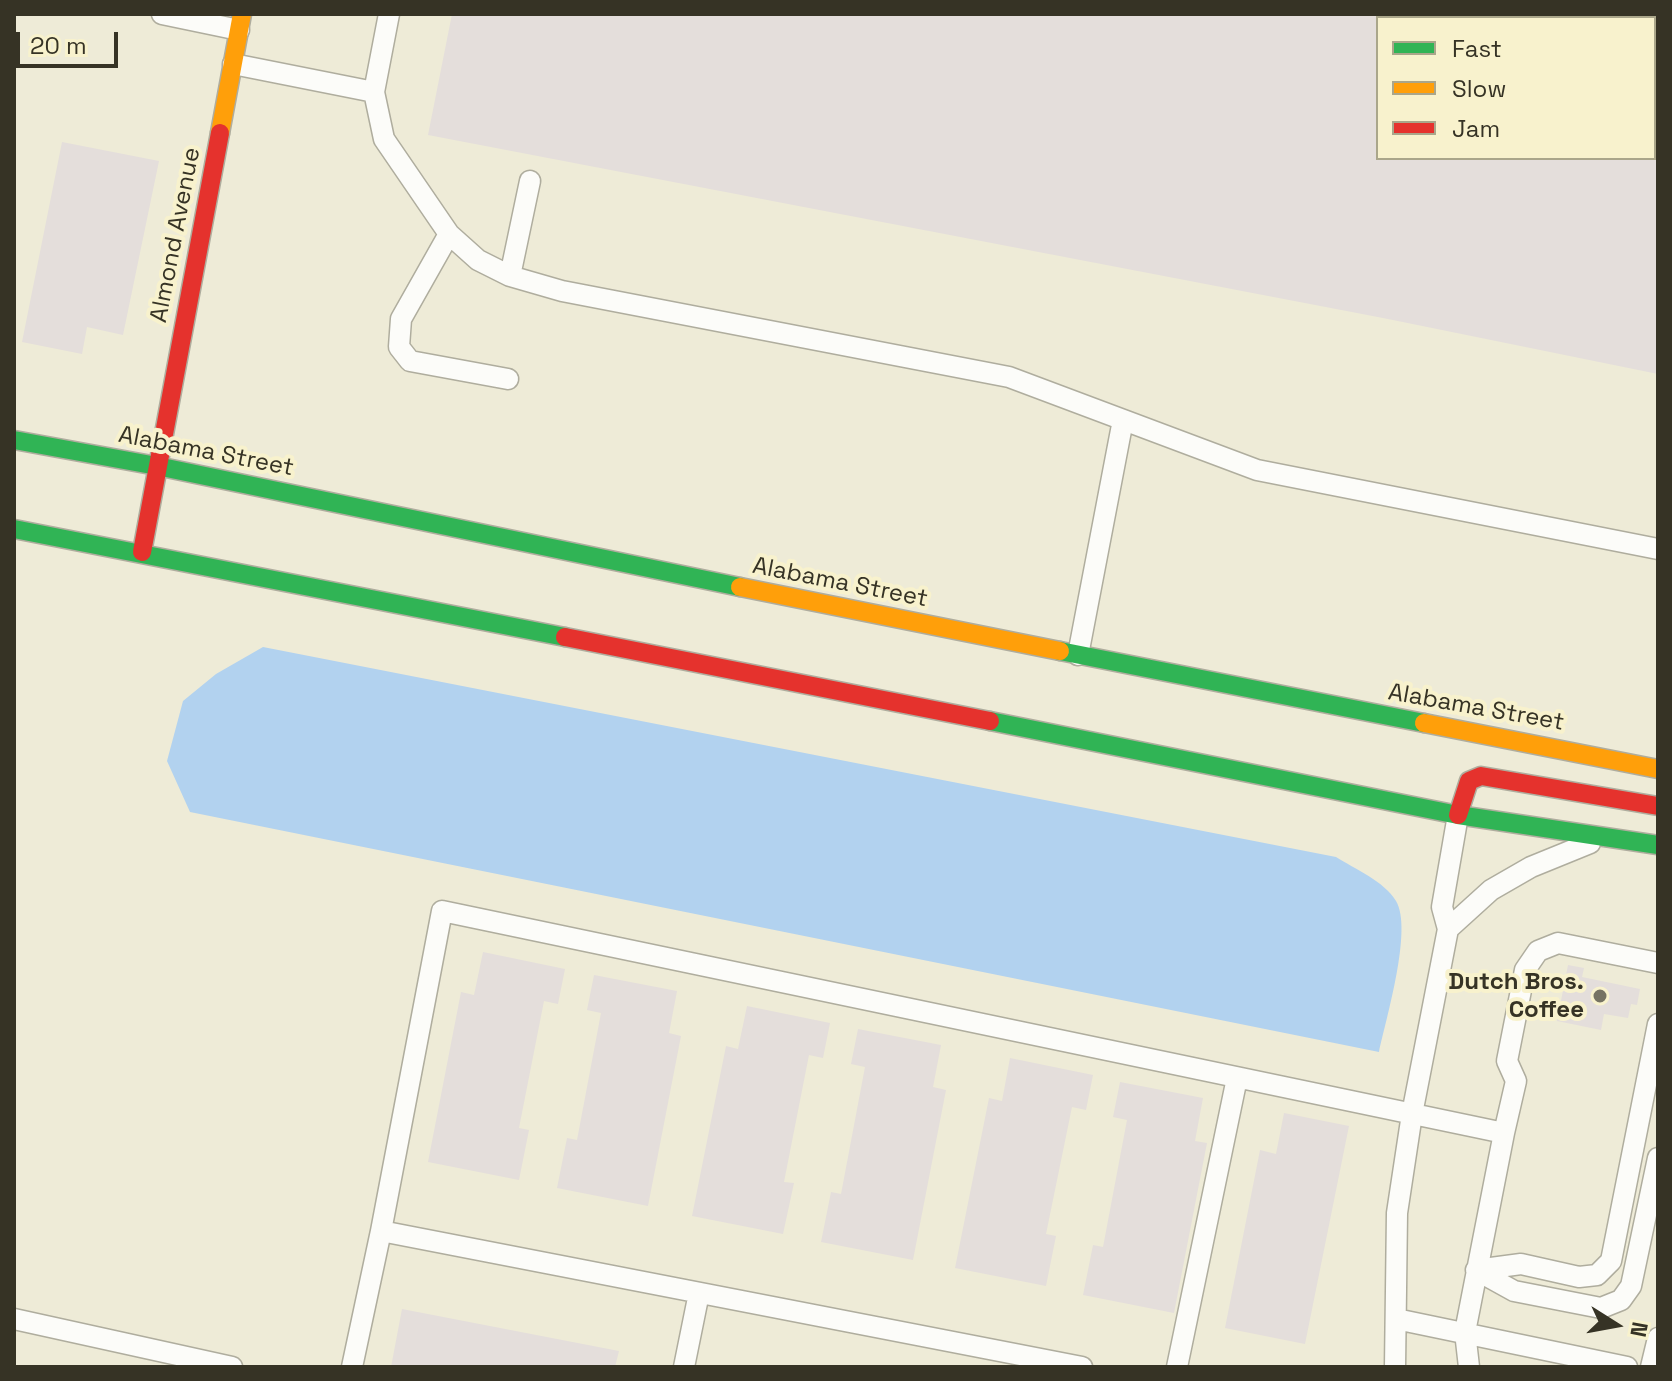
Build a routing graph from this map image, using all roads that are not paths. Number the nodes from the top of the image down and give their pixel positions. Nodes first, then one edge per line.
1 (162, 14) edge
2 (389, 14) edge
3 (241, 22) edge
4 (233, 64) junction
5 (374, 92) junction
6 (530, 181) dead end
7 (449, 234) junction
8 (510, 276) junction
9 (508, 379) dead end
10 (1123, 420) junction
11 (14, 440) edge
12 (157, 466) junction
13 (14, 529) edge
14 (1658, 549) edge
15 (142, 552) junction
16 (1078, 655) junction
17 (1658, 769) edge
18 (1658, 806) edge
19 (1458, 815) junction
20 (1607, 837) junction
21 (1658, 845) edge
22 (1448, 929) junction
23 (1658, 963) edge
24 (1658, 1024) edge
25 (1237, 1078) junction
26 (1412, 1114) junction
27 (1504, 1133) junction
28 (1658, 1158) edge
29 (381, 1231) junction
30 (1476, 1270) junction
31 (699, 1293) junction
32 (14, 1319) edge
33 (1396, 1319) junction
34 (1465, 1332) junction
35 (1658, 1338) edge
36 (232, 1367) edge
37 (352, 1367) edge
38 (684, 1367) edge
39 (1082, 1367) edge
40 (1177, 1367) edge
41 (1395, 1367) edge
42 (1469, 1367) edge
43 (1627, 1367) edge
44 (1651, 1367) edge

1 - 3 lane
2 - 5 lane
3 - 4 main road, Almond Avenue
4 - 5 lane
4 - 12 main road, Almond Avenue
5 - 7 lane
6 - 8 lane
7 - 8 lane
7 - 9 lane
8 - 10 lane
10 - 14 lane
10 - 16 lane
11 - 12 main road, Alabama Street
12 - 15 main road, Almond Avenue
12 - 16 main road, Alabama Street
13 - 15 main road
15 - 19 main road
16 - 17 main road, Alabama Street
18 - 19 main road
19 - 20 main road
19 - 22 lane
20 - 21 main road
20 - 22 lane
22 - 26 lane
23 - 27 lane
24 - 30 lane
25 - 26 lane
25 - 29 lane
25 - 40 lane
26 - 27 lane
26 - 33 lane
27 - 30 lane
28 - 30 lane
29 - 31 lane
29 - 37 lane
30 - 34 lane
31 - 38 lane
31 - 39 lane
32 - 36 lane
33 - 34 lane
33 - 41 lane
34 - 42 lane
34 - 43 lane
35 - 44 lane

